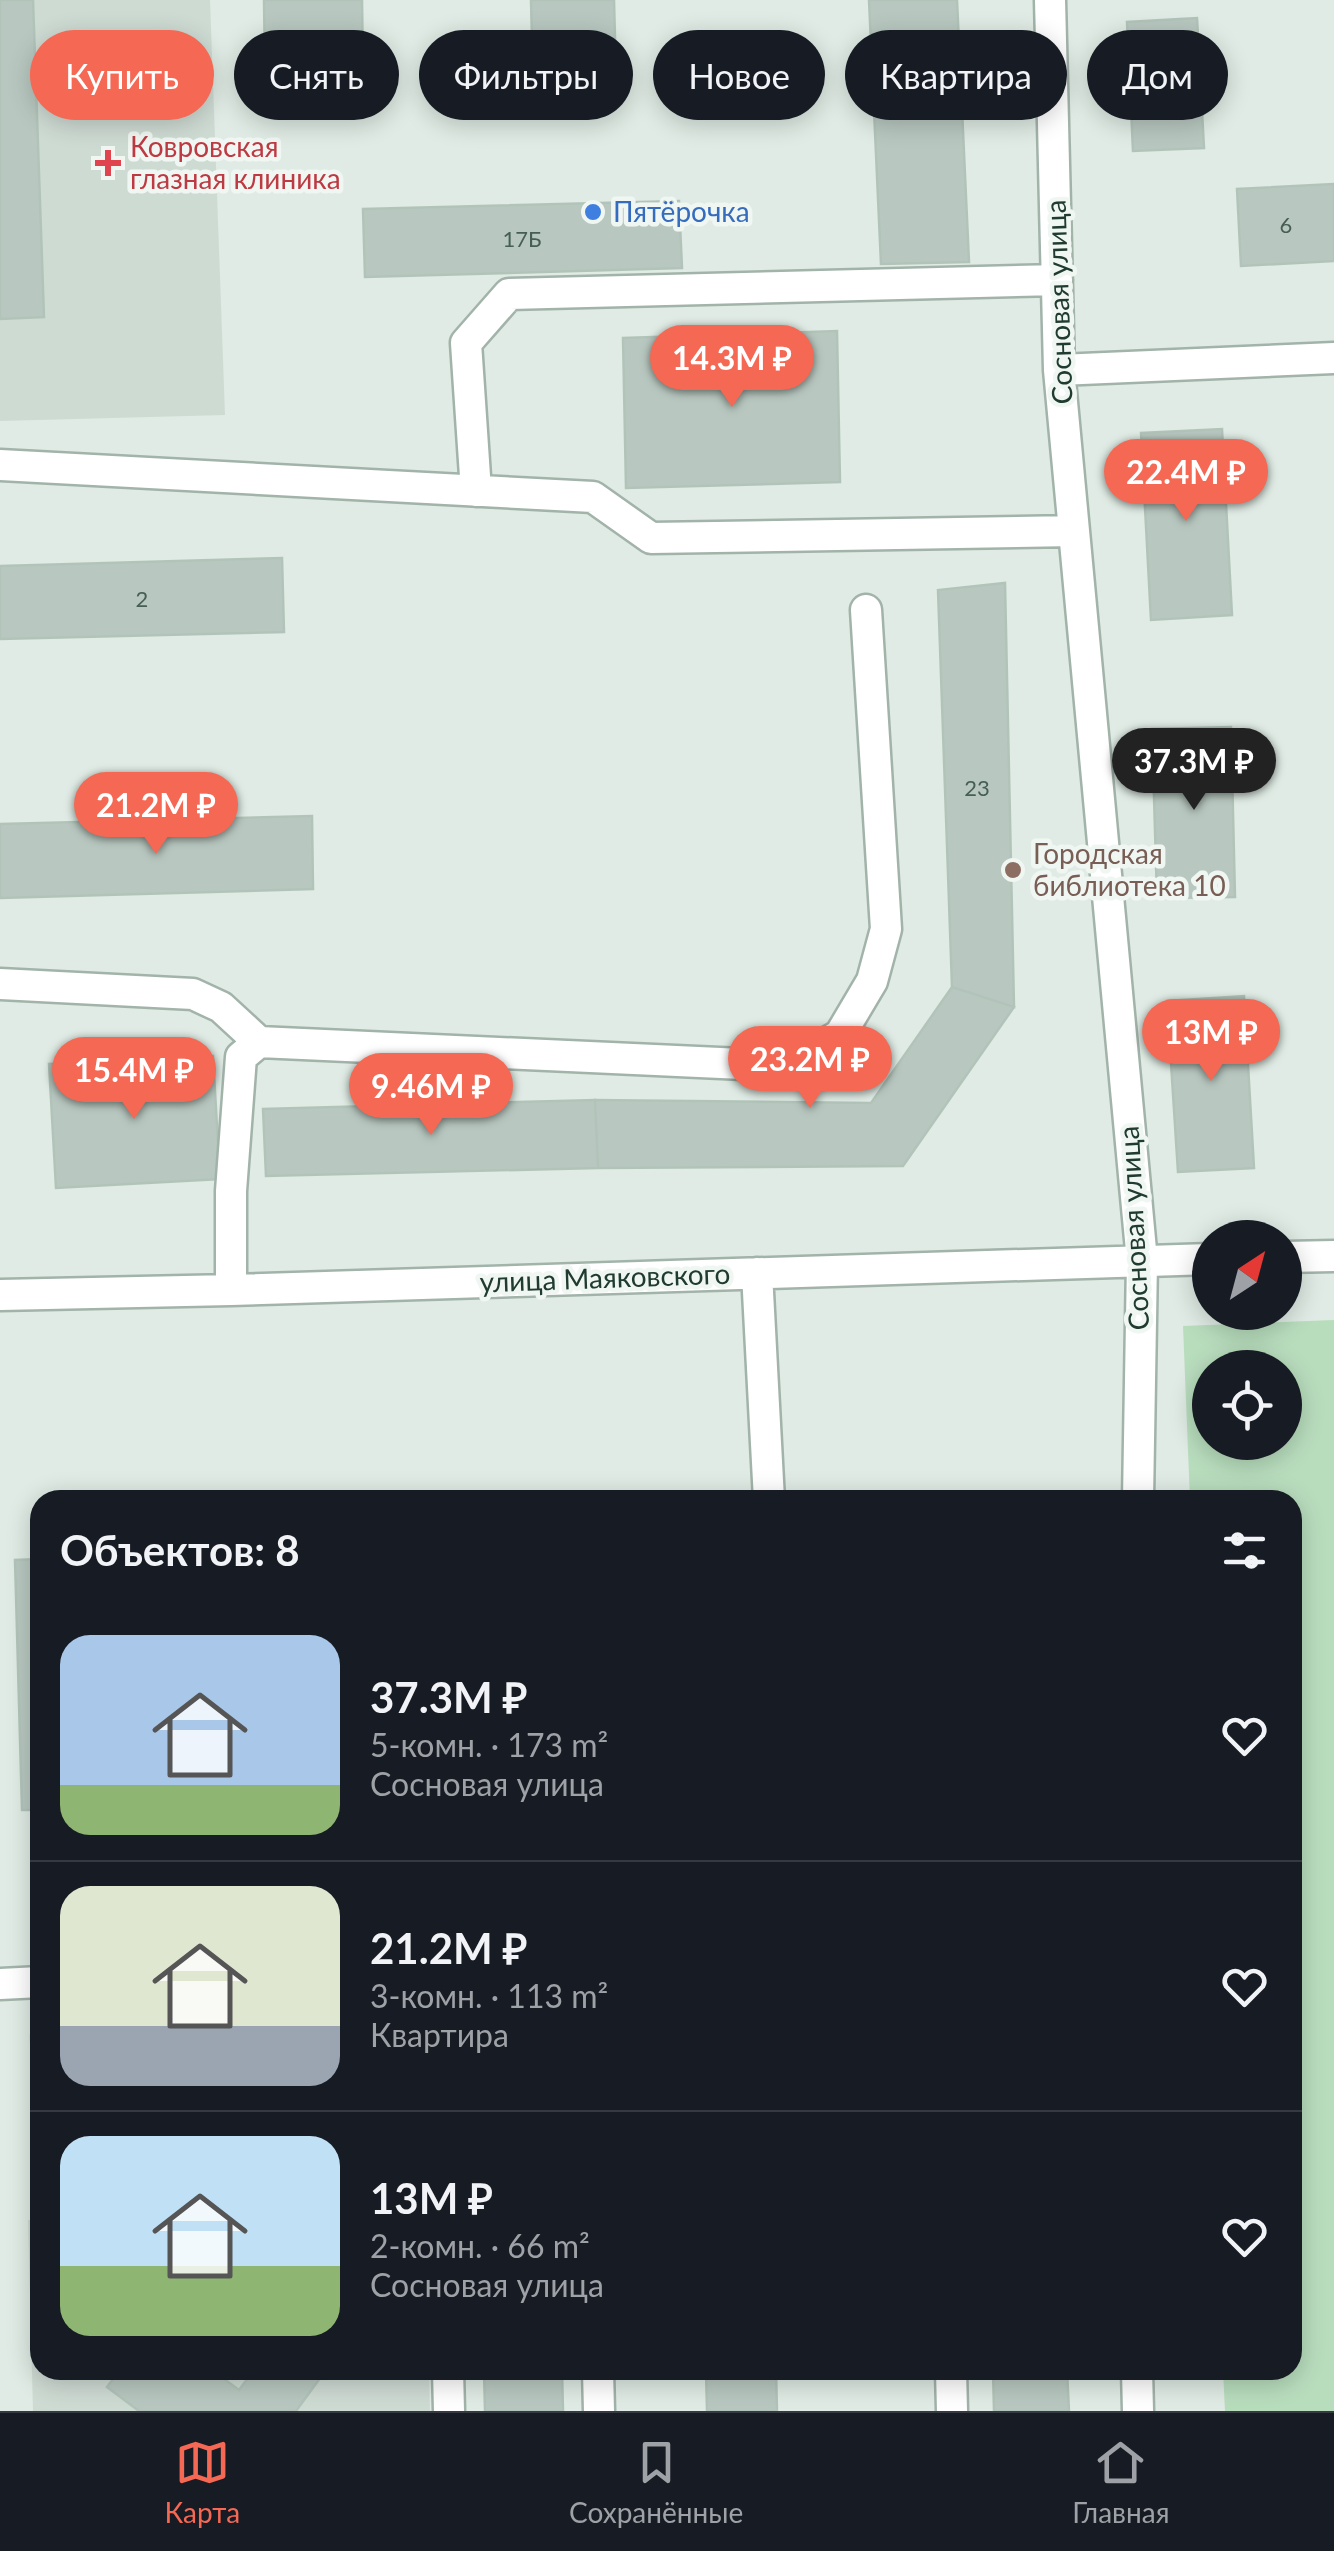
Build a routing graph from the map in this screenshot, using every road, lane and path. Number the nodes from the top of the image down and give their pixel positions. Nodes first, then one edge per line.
1 (1050, 0) edge
2 (1057, 280) junction
3 (1334, 358) edge
4 (1059, 370) junction
5 (0, 466) edge
6 (476, 491) junction
7 (1074, 531) junction
8 (866, 610) dead end
9 (0, 984) edge
10 (259, 1042) junction
11 (1334, 1256) edge
12 (1302, 1257) edge
13 (1192, 1260) edge
14 (1142, 1261) junction
15 (757, 1274) junction
16 (231, 1290) junction
17 (0, 1295) edge
18 (768, 1490) edge
19 (1138, 1490) edge
20 (30, 1982) edge
21 (0, 1984) edge
22 (448, 2380) edge
23 (598, 2380) edge
24 (951, 2380) edge
25 (1137, 2380) edge
26 (449, 2411) edge
27 (599, 2411) edge
28 (952, 2411) edge
29 (1138, 2411) edge

1 - 2 street, Сосновая улица
2 - 4 street, Сосновая улица
2 - 6 street
3 - 4 street
4 - 7 street, Сосновая улица
5 - 6 street
6 - 7 street
7 - 14 street, Сосновая улица
8 - 10 street
9 - 10 street
10 - 16 street
11 - 12 street
13 - 14 street, улица Маяковского
14 - 15 street, улица Маяковского
14 - 19 street, Сосновая улица
15 - 16 street, улица Маяковского
15 - 18 street
16 - 17 street, улица Маяковского
20 - 21 street
22 - 26 street
23 - 27 street
24 - 28 street
25 - 29 street

